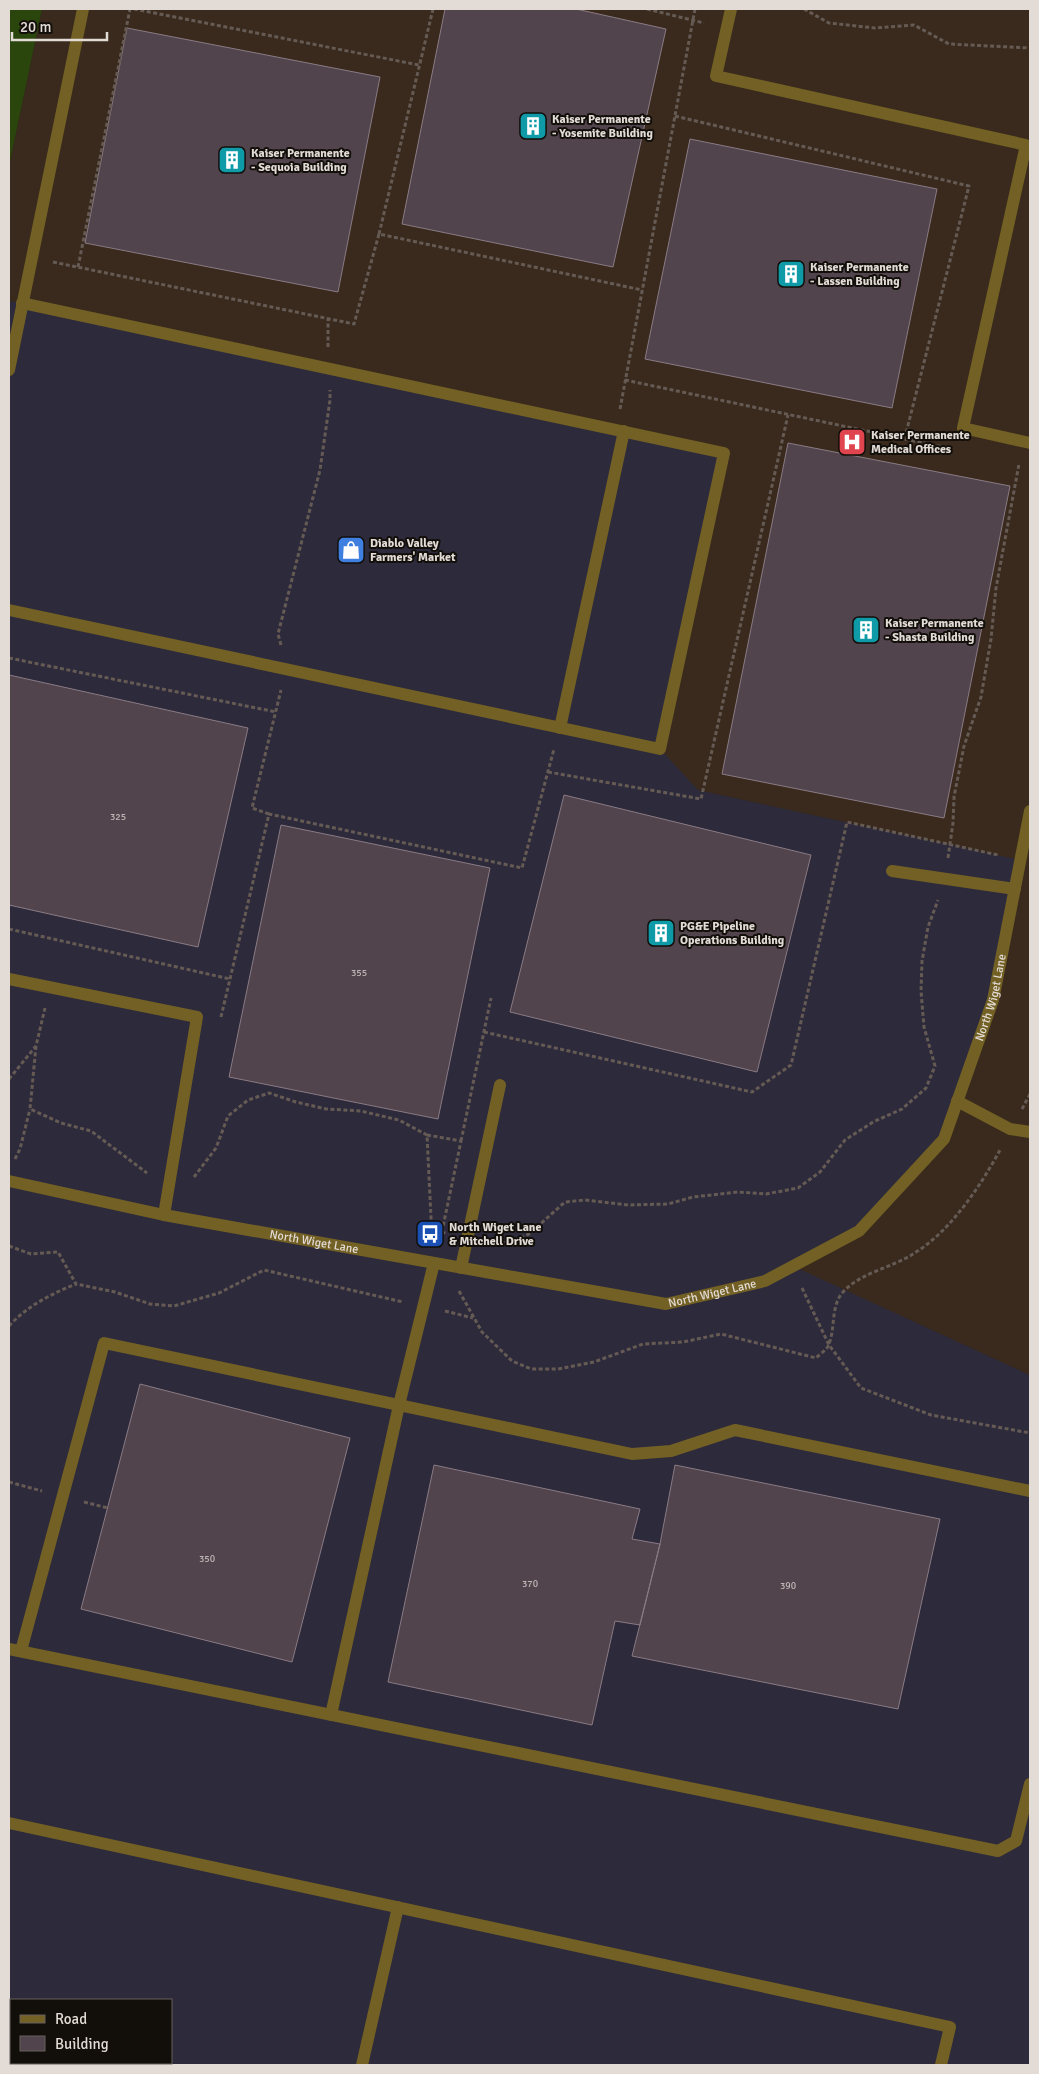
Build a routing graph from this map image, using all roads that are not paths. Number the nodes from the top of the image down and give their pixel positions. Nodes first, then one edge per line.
1 (83, 9) edge
2 (731, 9) edge
3 (22, 303) junction
4 (9, 370) edge
5 (620, 431) junction
6 (1027, 442) edge
7 (9, 610) edge
8 (560, 728) junction
9 (1030, 811) edge
10 (892, 871) dead end
11 (1015, 889) junction
12 (9, 979) edge
13 (500, 1085) dead end
14 (958, 1101) junction
15 (1030, 1132) edge
16 (9, 1181) edge
17 (164, 1215) junction
18 (439, 1264) junction
19 (461, 1268) junction
20 (399, 1405) junction
21 (1030, 1491) edge
22 (15, 1650) edge
23 (331, 1715) junction
24 (1030, 1784) edge
25 (9, 1823) edge
26 (398, 1907) junction
27 (362, 2065) edge
28 (941, 2065) edge

1 - 3 street
2 - 6 street
3 - 4 street
3 - 5 street
5 - 8 street
5 - 8 street
7 - 8 street
9 - 11 street, North Wiget Lane
10 - 11 street
11 - 14 street, North Wiget Lane
12 - 17 street
13 - 19 street
14 - 15 street
14 - 19 street, North Wiget Lane
16 - 17 street, North Wiget Lane
17 - 18 street, North Wiget Lane
18 - 19 street, North Wiget Lane
18 - 20 street
20 - 21 street
20 - 22 street
20 - 23 street
22 - 23 street
23 - 24 street
25 - 26 street
26 - 27 street
26 - 28 street

